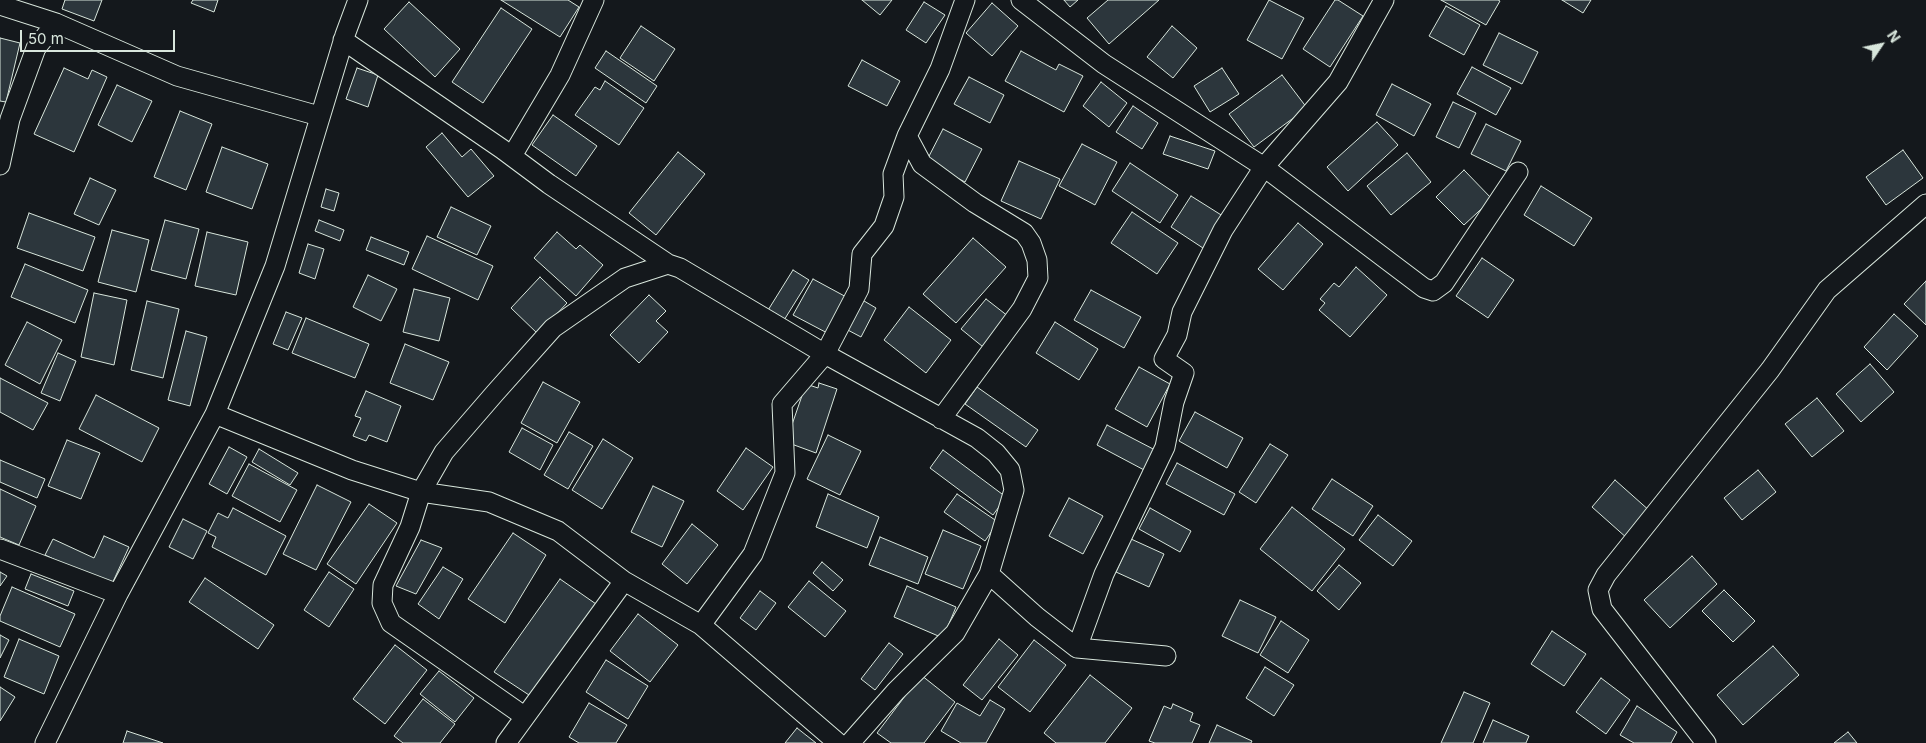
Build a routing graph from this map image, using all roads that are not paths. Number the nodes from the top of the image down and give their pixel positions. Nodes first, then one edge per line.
1 (358, 0) edge
2 (594, 0) edge
3 (965, 0) edge
4 (1021, 0) edge
5 (1384, 0) edge
6 (0, 5) edge
7 (56, 23) junction
8 (343, 40) junction
9 (319, 116) junction
10 (907, 136) junction
11 (512, 156) junction
12 (0, 165) edge
13 (1264, 167) junction
14 (1518, 172) dead end
15 (1926, 204) edge
16 (668, 264) junction
17 (825, 354) junction
18 (215, 414) junction
19 (941, 419) junction
20 (421, 492) junction
21 (0, 549) edge
22 (989, 574) junction
23 (624, 581) junction
24 (118, 594) junction
25 (701, 626) junction
26 (1077, 648) junction
27 (1166, 656) dead end
28 (524, 716) junction
29 (1696, 739) edge
30 (45, 743) edge
31 (506, 743) edge
32 (838, 743) edge
33 (850, 743) edge

1 - 8 street
2 - 11 street
3 - 10 street
4 - 13 street
5 - 13 street
6 - 7 street
7 - 9 street
7 - 12 street
8 - 9 street
8 - 11 street
9 - 18 street
10 - 17 street
10 - 19 street
11 - 16 street
13 - 14 street
13 - 26 street
15 - 29 street
16 - 17 street
16 - 20 street
17 - 19 street
17 - 25 street
18 - 20 street
18 - 24 street
19 - 22 street
20 - 23 street
20 - 28 street
21 - 24 street
22 - 26 street
22 - 33 street
23 - 25 street
23 - 28 street
24 - 30 street
25 - 32 street
26 - 27 street
28 - 31 street

